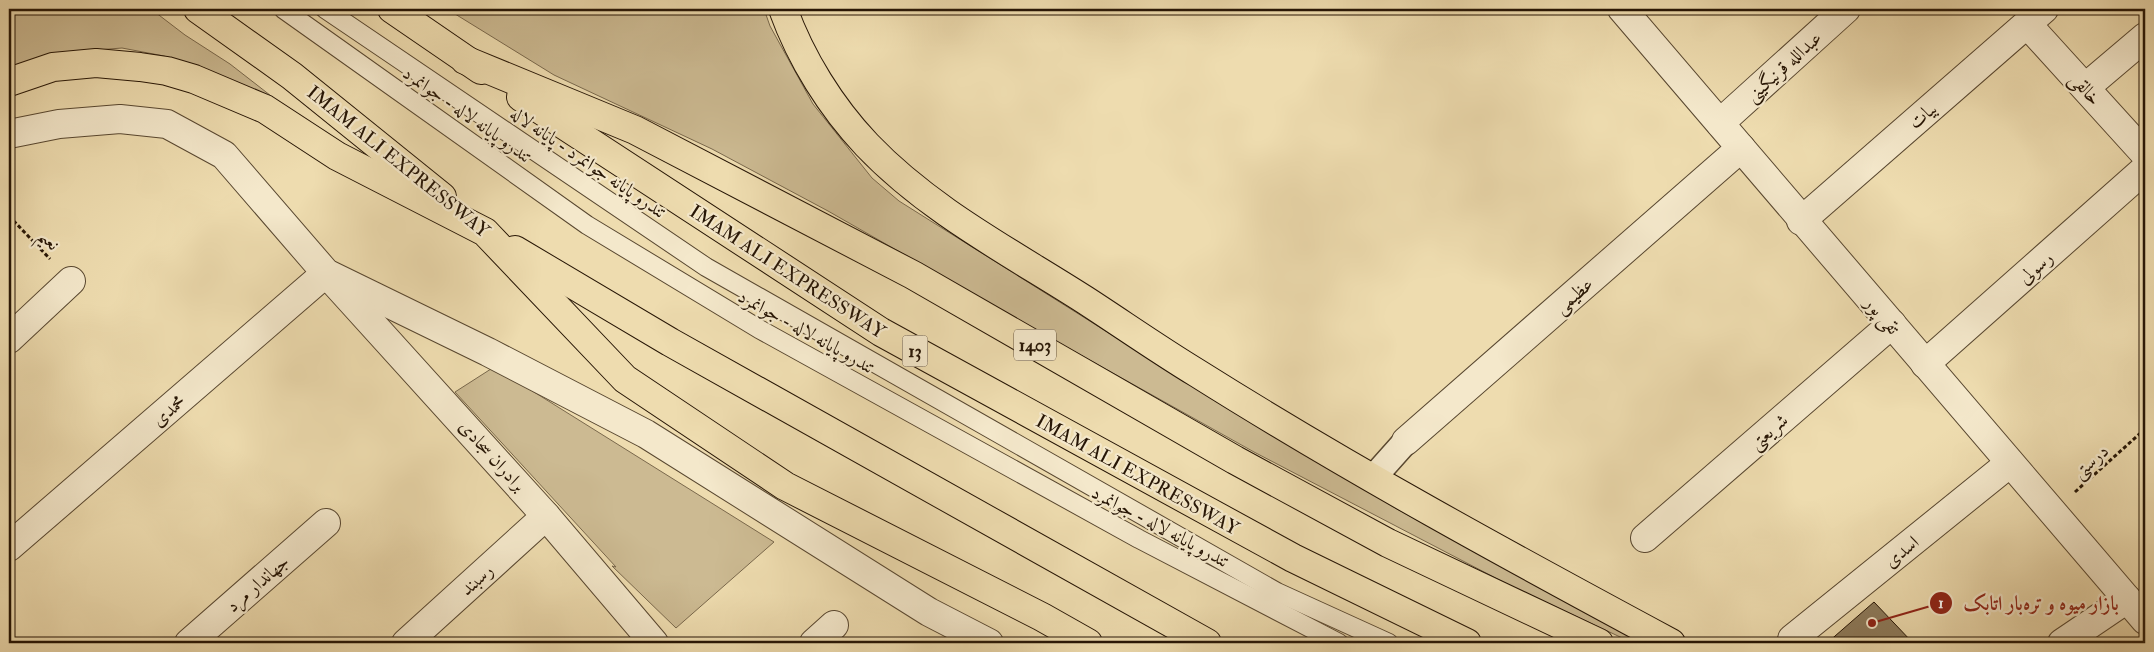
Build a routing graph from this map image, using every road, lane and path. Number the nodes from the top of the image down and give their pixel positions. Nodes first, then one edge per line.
1 (198, 9) edge
2 (283, 9) edge
3 (325, 9) edge
4 (392, 9) edge
5 (783, 9) edge
6 (1622, 9) edge
7 (1846, 9) edge
8 (2035, 16) edge
9 (2145, 37) edge
10 (465, 60) junction
11 (9, 82) edge
12 (2086, 87) junction
13 (1720, 123) junction
14 (9, 134) edge
15 (1741, 148) junction
16 (2145, 154) edge
17 (2145, 170) edge
18 (9, 216) edge
19 (1801, 221) junction
20 (485, 232) junction
21 (326, 272) junction
22 (71, 281) joint
23 (1892, 324) junction
24 (9, 339) edge
25 (1925, 364) junction
26 (2145, 429) edge
27 (1406, 441) joint
28 (2010, 463) junction
29 (1373, 478) junction
30 (2052, 513) junction
31 (546, 516) junction
32 (326, 523) dead end
33 (1645, 538) dead end
34 (9, 547) edge
35 (2127, 599) junction
36 (2145, 620) edge
37 (1792, 639) dead end
38 (189, 643) edge
39 (406, 643) edge
40 (654, 643) edge
41 (989, 643) edge
42 (1088, 643) edge
43 (1207, 643) edge
44 (1339, 643) edge
45 (1389, 643) edge
46 (1467, 643) edge
47 (1599, 643) edge
48 (1671, 643) edge
49 (2062, 643) edge

1 - 20 highway, IMAM ALI EXPRESSWAY
2 - 44 lane, تندرو پایانه لاله - جوانمرد
3 - 45 lane, تندرو پایانه جوانمرد - پایانه لاله
4 - 10 highway, IMAM ALI EXPRESSWAY / 13
5 - 29 highway
6 - 13 street, تقی پور
7 - 13 street, عبدالله قرنیگینی
8 - 12 street, خالقی
8 - 19 street, بیات
9 - 12 street
10 - 46 highway, IMAM ALI EXPRESSWAY / 13
10 - 47 highway, 1403
11 - 20 highway
12 - 16 street, خالقی
13 - 15 street, تقی پور
14 - 21 street, برادران سجادی
15 - 19 street, تقی پور
15 - 27 street, عظیمی
17 - 25 street, رسولی
18 - 22 path, نعیم
19 - 23 street, تقی پور
20 - 42 highway
20 - 43 highway, IMAM ALI EXPRESSWAY
21 - 31 street, برادران سجادی
21 - 34 street, محمدی
21 - 41 street
22 - 24 street
23 - 25 street, تقی پور
23 - 33 street, شریعتی
25 - 28 street, تقی پور
26 - 30 path, درستی
27 - 29 street
28 - 30 street, تقی پور
28 - 37 street, اسدی
29 - 48 highway
30 - 35 street, تقی پور
31 - 39 street, رسبند
31 - 40 street, برادران سجادی
32 - 38 street, جهاندار مرد
35 - 36 street, تقی پور
35 - 49 street

